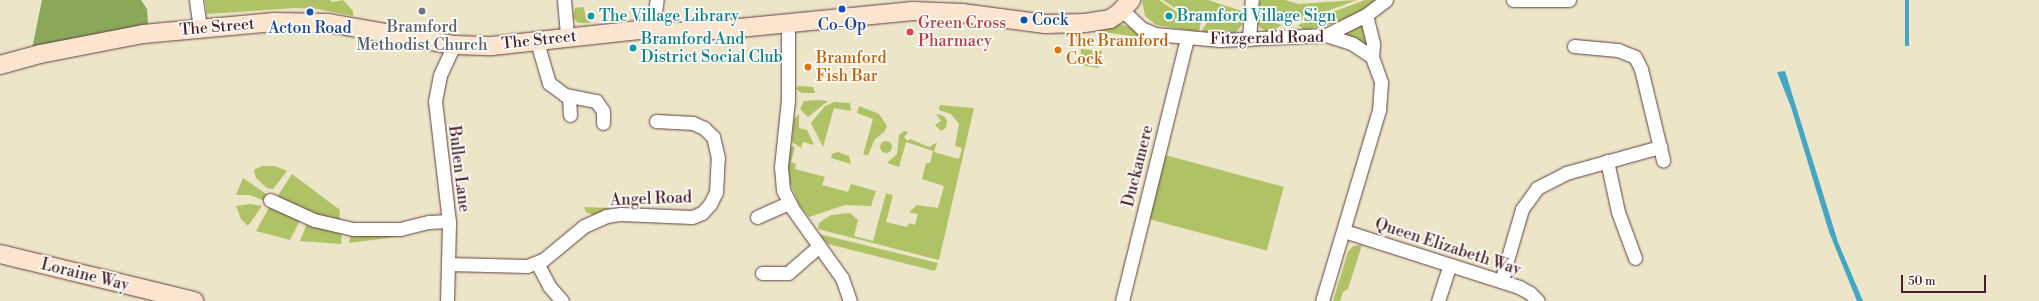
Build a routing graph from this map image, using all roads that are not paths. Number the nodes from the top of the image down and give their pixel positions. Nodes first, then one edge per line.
1 (196, 0) edge
2 (564, 0) edge
3 (657, 0) edge
4 (1252, 0) edge
5 (1386, 0) edge
6 (1513, 0) edge
7 (1569, 0) edge
8 (1126, 5) edge
9 (963, 6) edge
10 (1366, 15) junction
11 (788, 22) junction
12 (200, 28) junction
13 (652, 30) junction
14 (1326, 35) junction
15 (567, 37) junction
16 (1187, 38) junction
17 (1248, 39) junction
18 (537, 42) junction
19 (454, 45) junction
20 (1574, 46) dead end
21 (1372, 57) junction
22 (0, 65) edge
23 (569, 96) junction
24 (570, 114) dead end
25 (656, 121) dead end
26 (603, 123) dead end
27 (1607, 161) junction
28 (270, 200) dead end
29 (789, 203) junction
30 (757, 217) dead end
31 (448, 221) junction
32 (1344, 231) junction
33 (819, 246) junction
34 (0, 254) edge
35 (1635, 258) dead end
36 (538, 263) junction
37 (448, 264) junction
38 (1450, 265) junction
39 (762, 273) dead end
40 (1501, 281) junction
41 (194, 301) edge
42 (447, 301) edge
43 (562, 301) edge
44 (850, 301) edge
45 (1122, 301) edge
46 (1322, 301) edge
47 (1438, 301) edge
48 (1538, 301) edge

1 - 12 street
2 - 15 street
3 - 13 street
4 - 17 street
5 - 10 street
6 - 7 street
8 - 9 main road, Fitzgerald Road
8 - 16 street, Fitzgerald Road
9 - 11 main road, The Street
10 - 14 street
10 - 21 street
11 - 13 main road, The Street
11 - 29 street
12 - 19 main road, The Street
12 - 22 main road, The Street
13 - 15 main road, The Street
14 - 17 street, Fitzgerald Road
14 - 21 street, Fitzgerald Road
15 - 18 main road, The Street
16 - 17 street, Fitzgerald Road
16 - 45 street, Duckamere
18 - 19 main road, The Street
18 - 23 street
19 - 31 street, Bullen Lane
20 - 27 street
21 - 32 street
23 - 24 street
23 - 26 street
25 - 36 street, Angel Road
27 - 35 street
27 - 40 street
28 - 31 street
29 - 30 street
29 - 33 street
31 - 37 street, Bullen Lane
32 - 38 street, Queen Elizabeth Way
32 - 46 street
33 - 39 street
33 - 44 street
34 - 41 main road, Loraine Way
36 - 37 street
36 - 43 street
37 - 42 street, Bullen Lane
38 - 40 street, Queen Elizabeth Way
38 - 47 street
40 - 48 street, Queen Elizabeth Way

